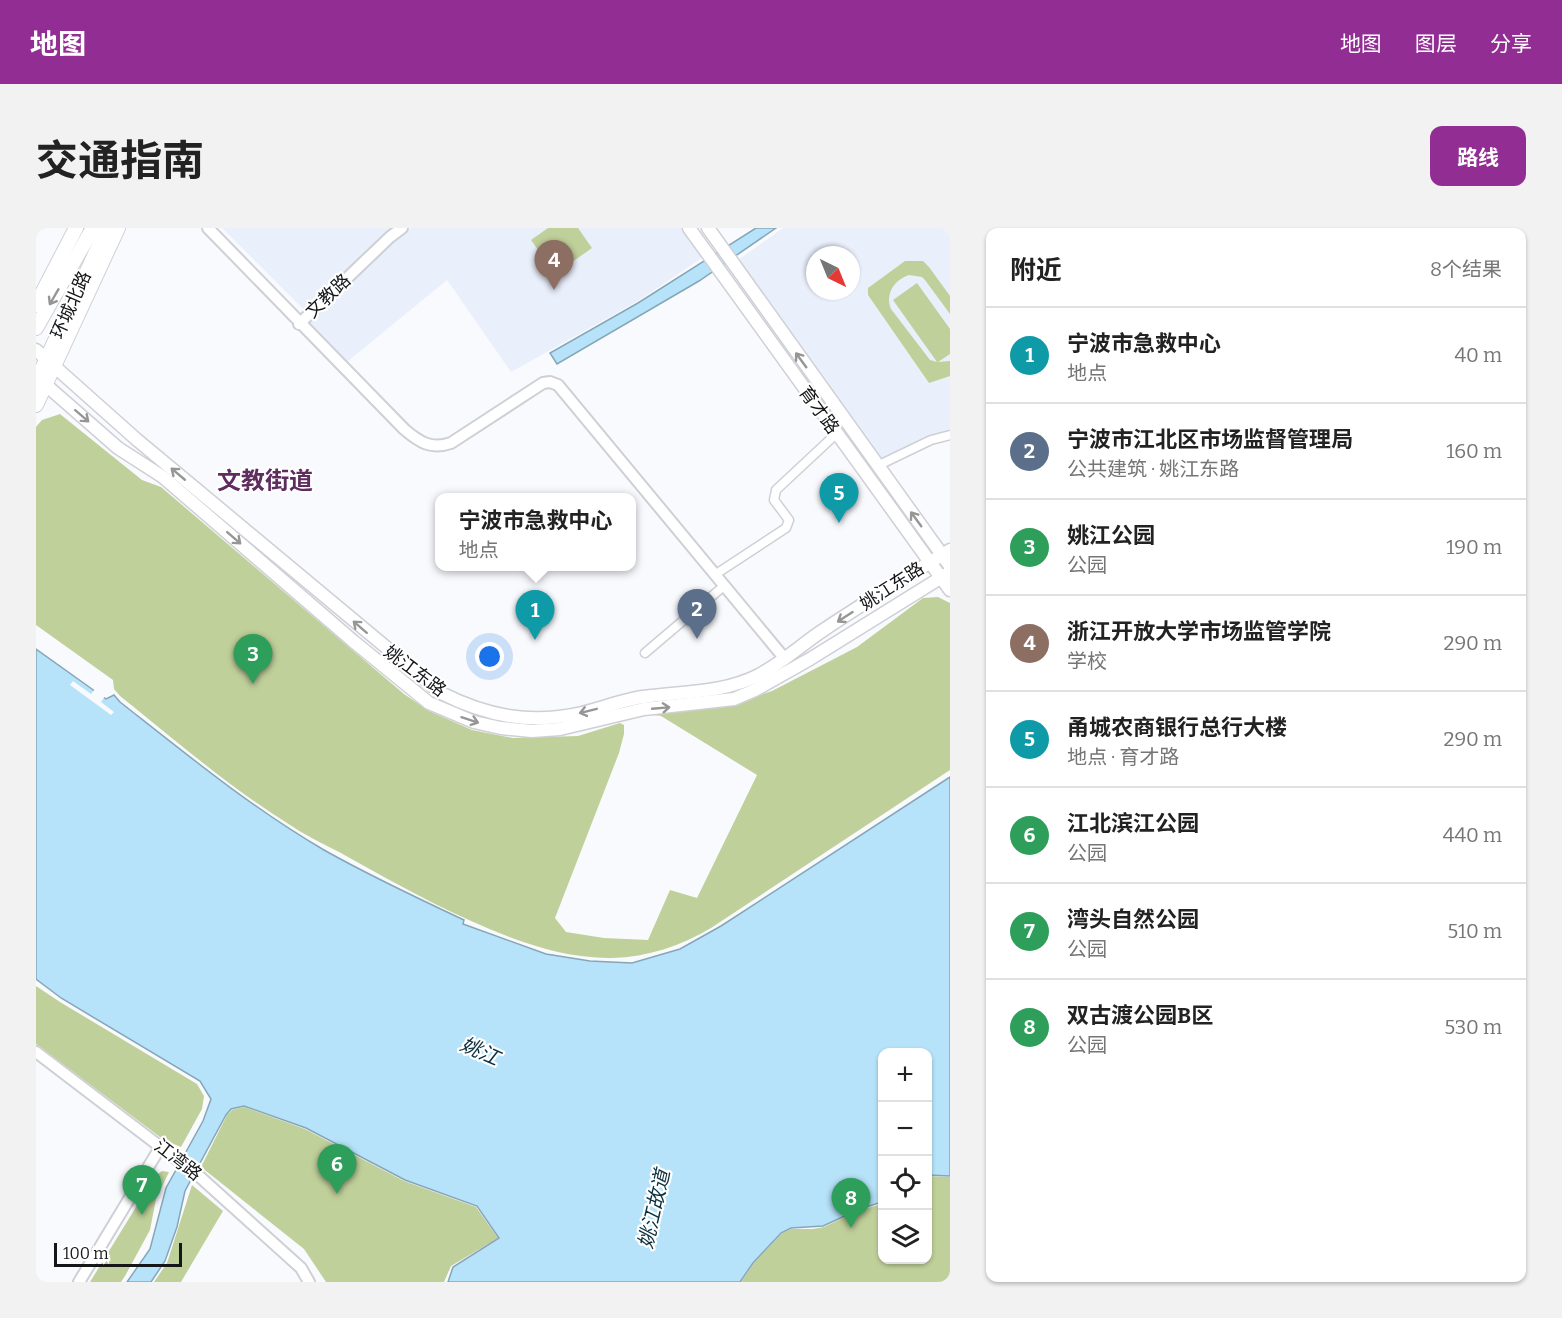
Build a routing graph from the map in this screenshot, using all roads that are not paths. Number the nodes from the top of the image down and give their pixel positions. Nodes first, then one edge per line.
1 (76, 228) edge
2 (93, 228) edge
3 (107, 228) edge
4 (118, 228) edge
5 (208, 228) edge
6 (402, 228) edge
7 (689, 228) edge
8 (708, 228) edge
9 (36, 305) edge
10 (299, 324) junction
11 (36, 328) edge
12 (36, 350) edge
13 (51, 362) junction
14 (39, 380) edge
15 (36, 405) edge
16 (836, 434) junction
17 (950, 435) edge
18 (877, 466) junction
19 (946, 552) edge
20 (929, 562) junction
21 (950, 566) edge
22 (716, 574) junction
23 (945, 575) edge
24 (725, 585) junction
25 (950, 590) edge
26 (645, 653) dead end
27 (785, 659) junction
28 (36, 1052) edge
29 (160, 1146) junction
30 (79, 1282) edge
31 (309, 1282) edge

1 - 9 main road
2 -> 11 main road, 环城北路
3 - 13 main road, 环城北路
4 - 13 main road
5 - 10 street, 文教路
6 - 10 street, 文教路
7 - 16 main road, 育才路
18 -> 8 main road, 育才路
10 - 22 street
12 - 13 main road, 姚江东路
13 - 14 main road, 环城北路
27 -> 13 main road, 姚江东路
14 - 15 main road, 环城北路
14 -> 23 main road, 姚江东路
16 - 20 main road, 育才路
16 - 22 street
17 - 18 street
19 -> 18 main road, 育才路
19 - 20 main road, 姚江东路
19 - 21 main road, 育才路
20 - 23 main road, 育才路
20 -> 27 main road, 姚江东路
22 - 24 street
23 - 25 main road, 育才路
24 - 26 street
24 - 27 street
28 - 29 street, 江湾路
29 - 30 street
29 - 31 street, 江湾路

